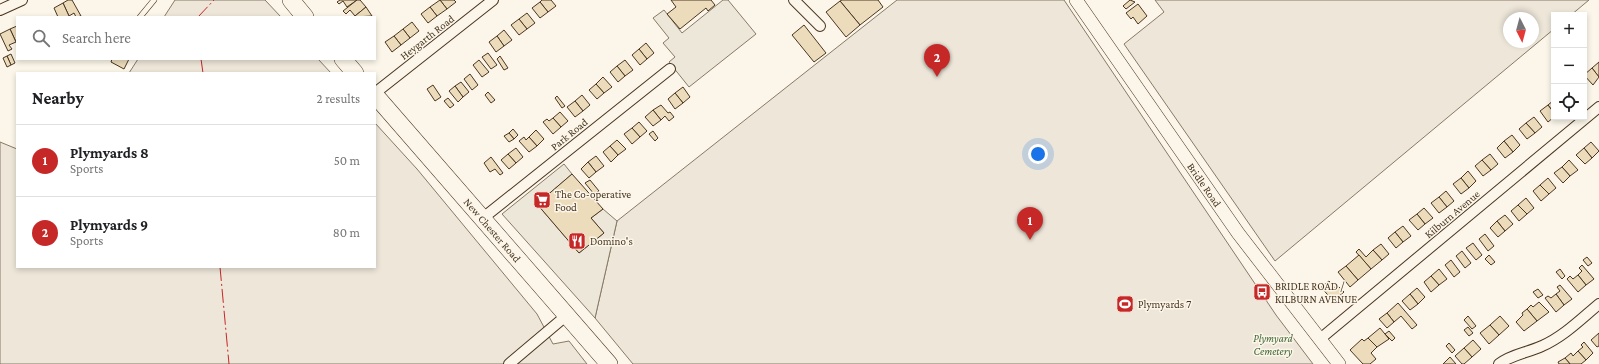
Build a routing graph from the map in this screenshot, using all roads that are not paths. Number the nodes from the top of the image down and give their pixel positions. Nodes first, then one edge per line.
1 (22, 0) edge
2 (154, 0) edge
3 (291, 0) edge
4 (493, 0) edge
5 (794, 0) edge
6 (1076, 0) edge
7 (0, 10) edge
8 (141, 16) edge
9 (304, 16) edge
10 (820, 26) dead end
11 (344, 60) edge
12 (670, 69) dead end
13 (354, 72) edge
14 (376, 93) edge
15 (376, 95) edge
16 (1599, 107) edge
17 (483, 218) junction
18 (1599, 304) edge
19 (567, 315) junction
20 (1320, 339) junction
21 (509, 364) edge
22 (609, 364) edge
23 (1339, 364) edge
24 (1499, 364) edge

1 - 7 street
2 - 8 lane
3 - 9 highway
4 - 14 street, Heygarth Road
5 - 10 street
6 - 20 street, Bridle Road
11 - 13 highway
12 - 17 street, Park Road
15 - 17 highway, New Chester Road
16 - 20 street, Kilburn Avenue
17 - 19 highway, New Chester Road
18 - 24 street
19 - 21 street
19 - 22 highway, New Chester Road
20 - 23 street, Bridle Road

